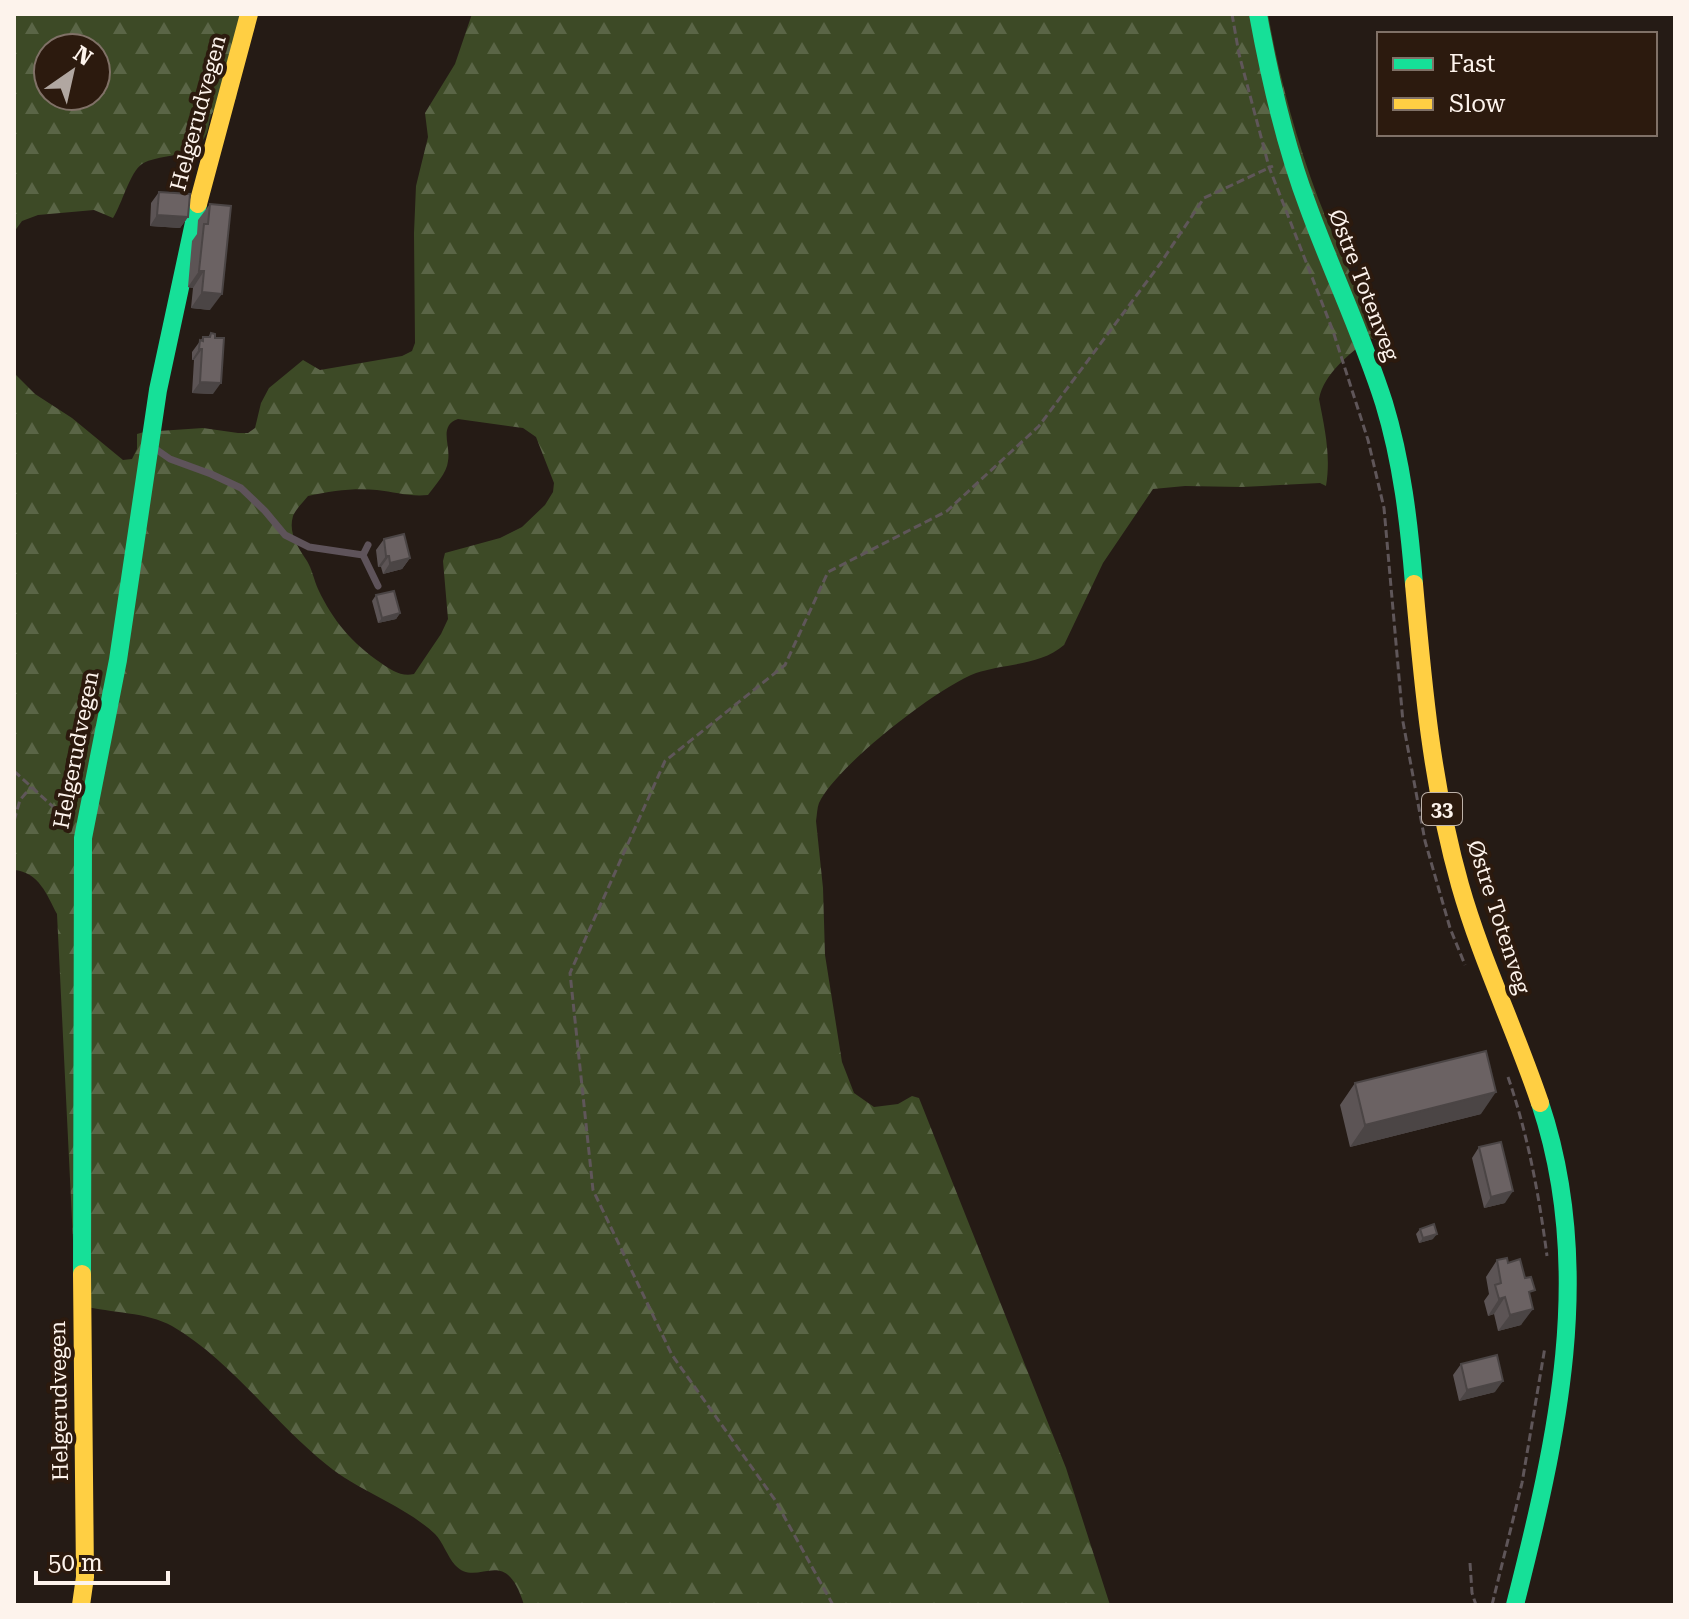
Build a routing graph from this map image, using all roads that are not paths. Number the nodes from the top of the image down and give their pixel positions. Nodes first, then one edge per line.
1 (249, 14) edge
2 (1258, 14) edge
3 (149, 443) junction
4 (368, 545) dead end
5 (363, 555) junction
6 (378, 586) dead end
7 (81, 1605) edge
8 (1515, 1605) edge

1 - 3 main road, Helgerudvegen
2 - 8 main road, Østre Totenveg / 33
3 - 5 lane
3 - 7 main road, Helgerudvegen
4 - 5 lane
5 - 6 lane

